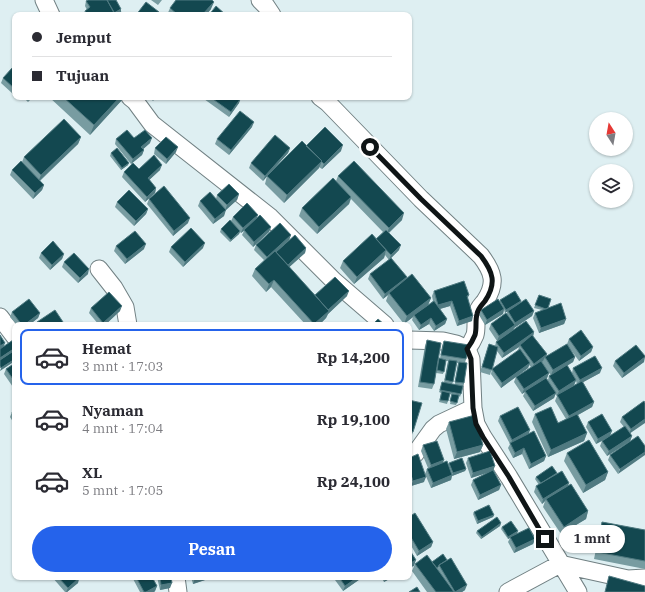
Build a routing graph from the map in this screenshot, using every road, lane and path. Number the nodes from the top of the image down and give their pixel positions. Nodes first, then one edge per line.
1 (44, 0) edge
2 (260, 0) edge
3 (50, 12) edge
4 (270, 12) edge
5 (135, 100) edge
6 (324, 100) edge
7 (99, 269) dead end
8 (0, 317) edge
9 (128, 322) edge
10 (382, 322) edge
11 (12, 333) edge
12 (412, 340) edge
13 (467, 349) junction
14 (473, 408) junction
15 (412, 455) edge
16 (560, 564) junction
17 (645, 578) edge
18 (176, 580) edge
19 (178, 592) edge
20 (508, 592) edge
21 (578, 592) edge

1 - 3 street
2 - 4 street
5 - 10 street
6 - 13 street
7 - 9 street
8 - 11 street
12 - 13 street
13 - 14 street
14 - 15 street
14 - 16 street
16 - 17 street
16 - 20 street
16 - 21 street
18 - 19 street

